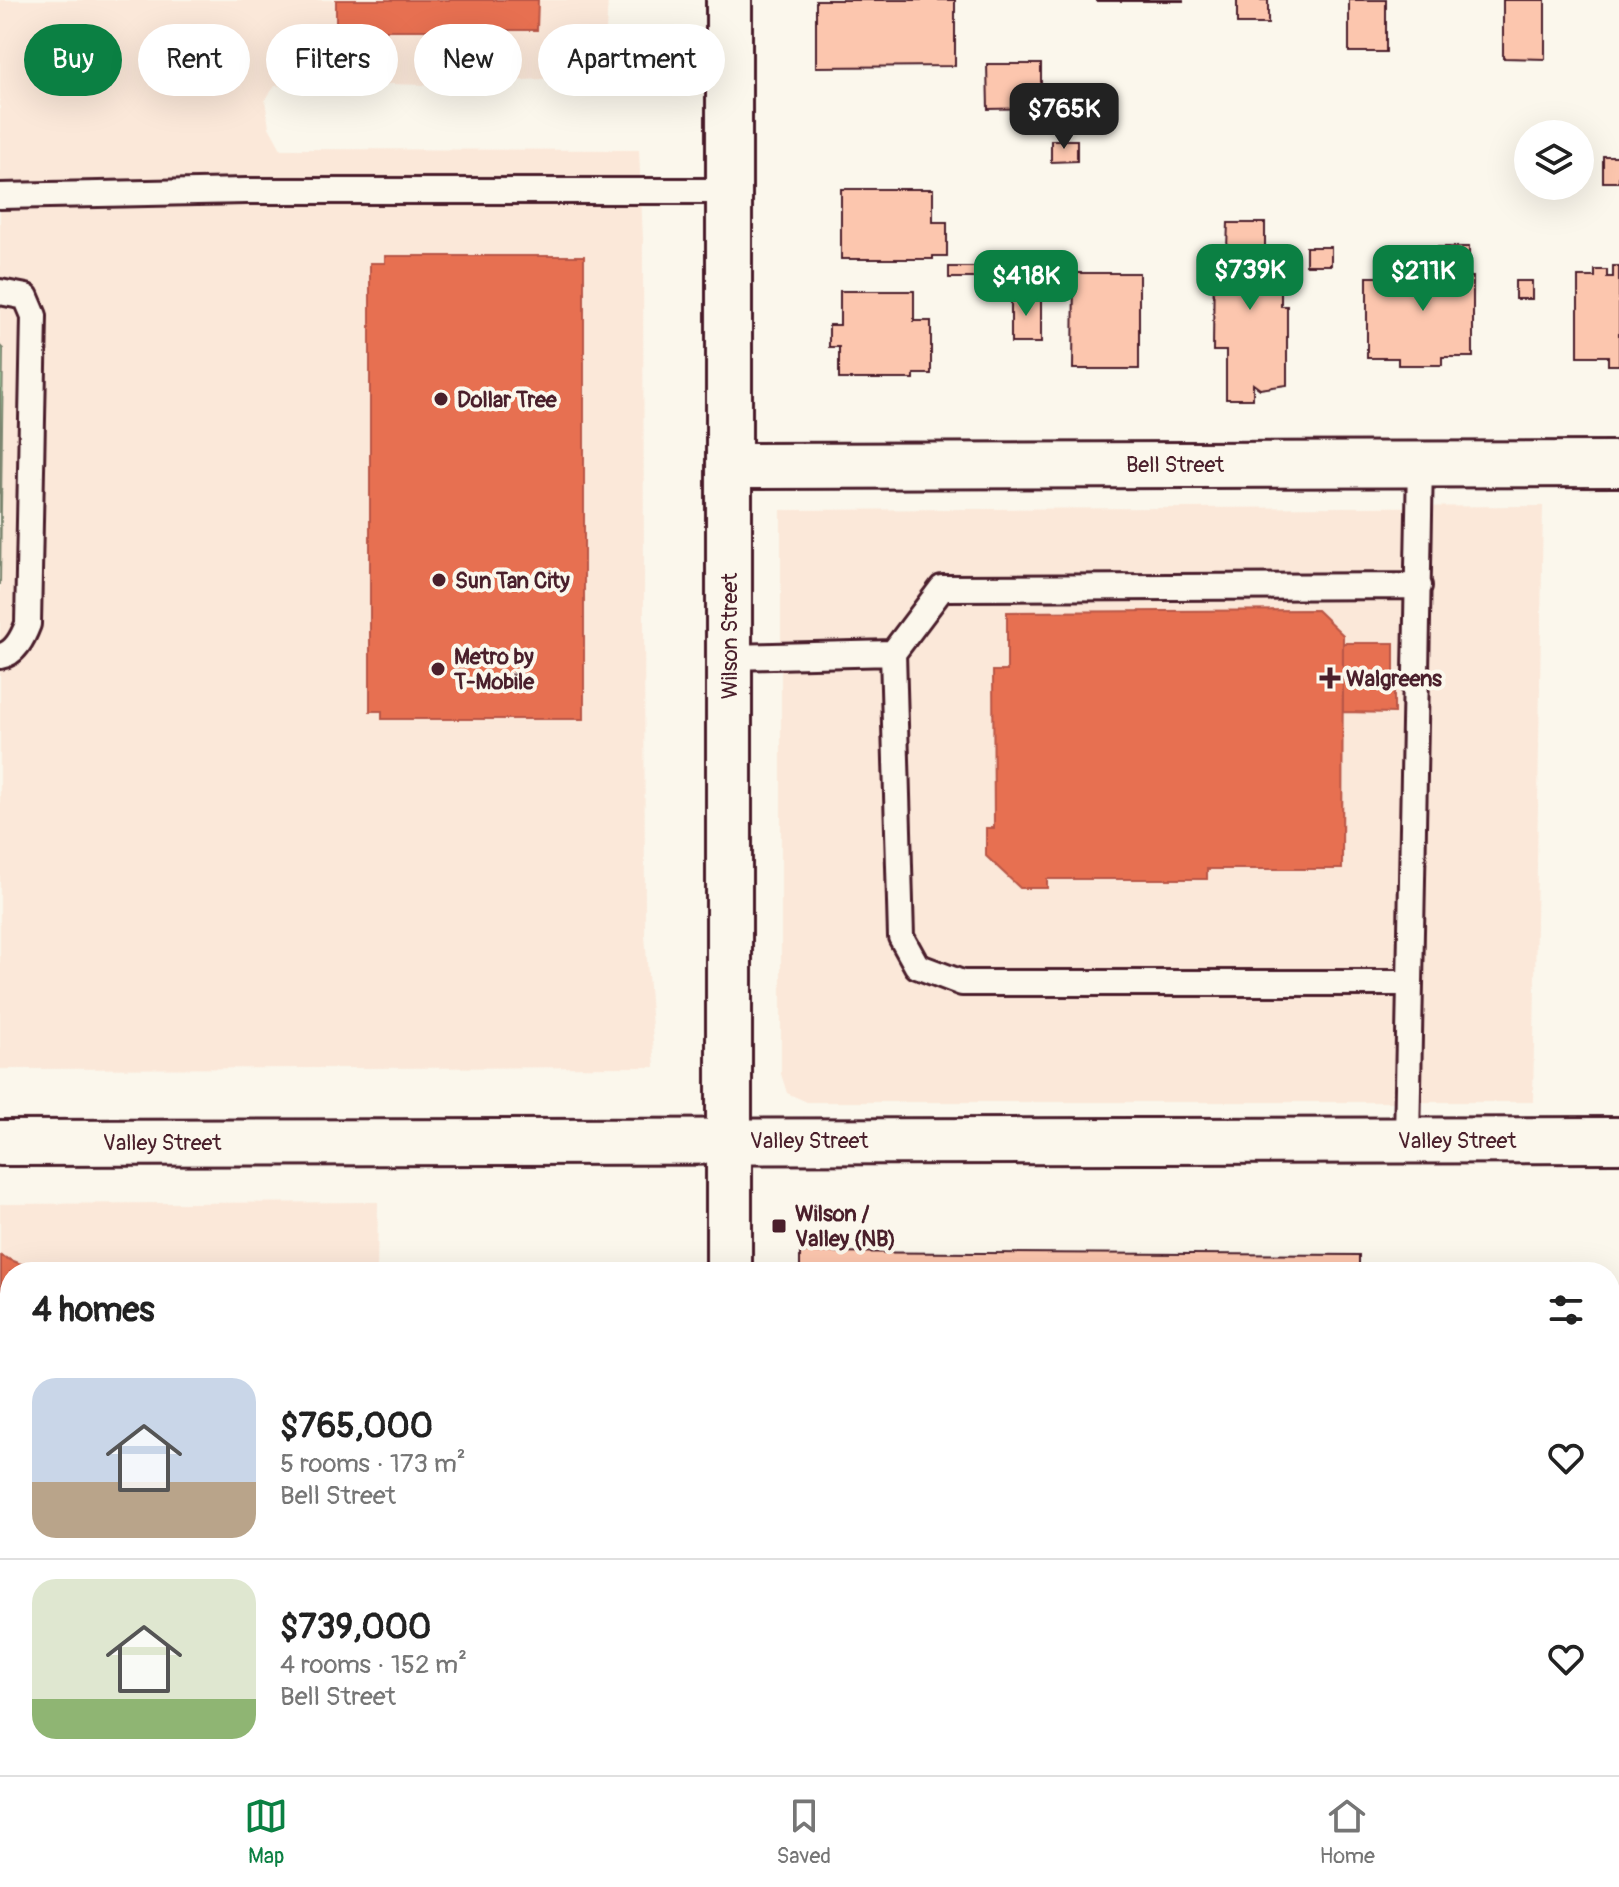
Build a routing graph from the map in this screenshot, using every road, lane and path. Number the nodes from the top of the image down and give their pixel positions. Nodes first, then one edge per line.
1 (729, 0) edge
2 (729, 191) junction
3 (0, 196) edge
4 (0, 292) edge
5 (1420, 463) junction
6 (1619, 464) edge
7 (730, 466) junction
8 (1419, 586) junction
9 (893, 653) junction
10 (0, 656) edge
11 (729, 657) junction
12 (1410, 983) junction
13 (727, 1140) junction
14 (1407, 1140) junction
15 (1619, 1140) edge
16 (0, 1143) edge
17 (729, 1262) edge

1 - 2 street, Wilson Street
2 - 3 lane
2 - 7 street, Wilson Street
4 - 10 lane
5 - 6 street, Bell Street
5 - 7 street, Bell Street
5 - 8 lane
7 - 11 street, Wilson Street
8 - 9 lane
8 - 12 lane
9 - 11 lane
9 - 12 lane
11 - 13 street, Wilson Street
12 - 14 lane
13 - 14 street, Valley Street
13 - 16 street, Valley Street
13 - 17 street, Wilson Street
14 - 15 street, Valley Street

